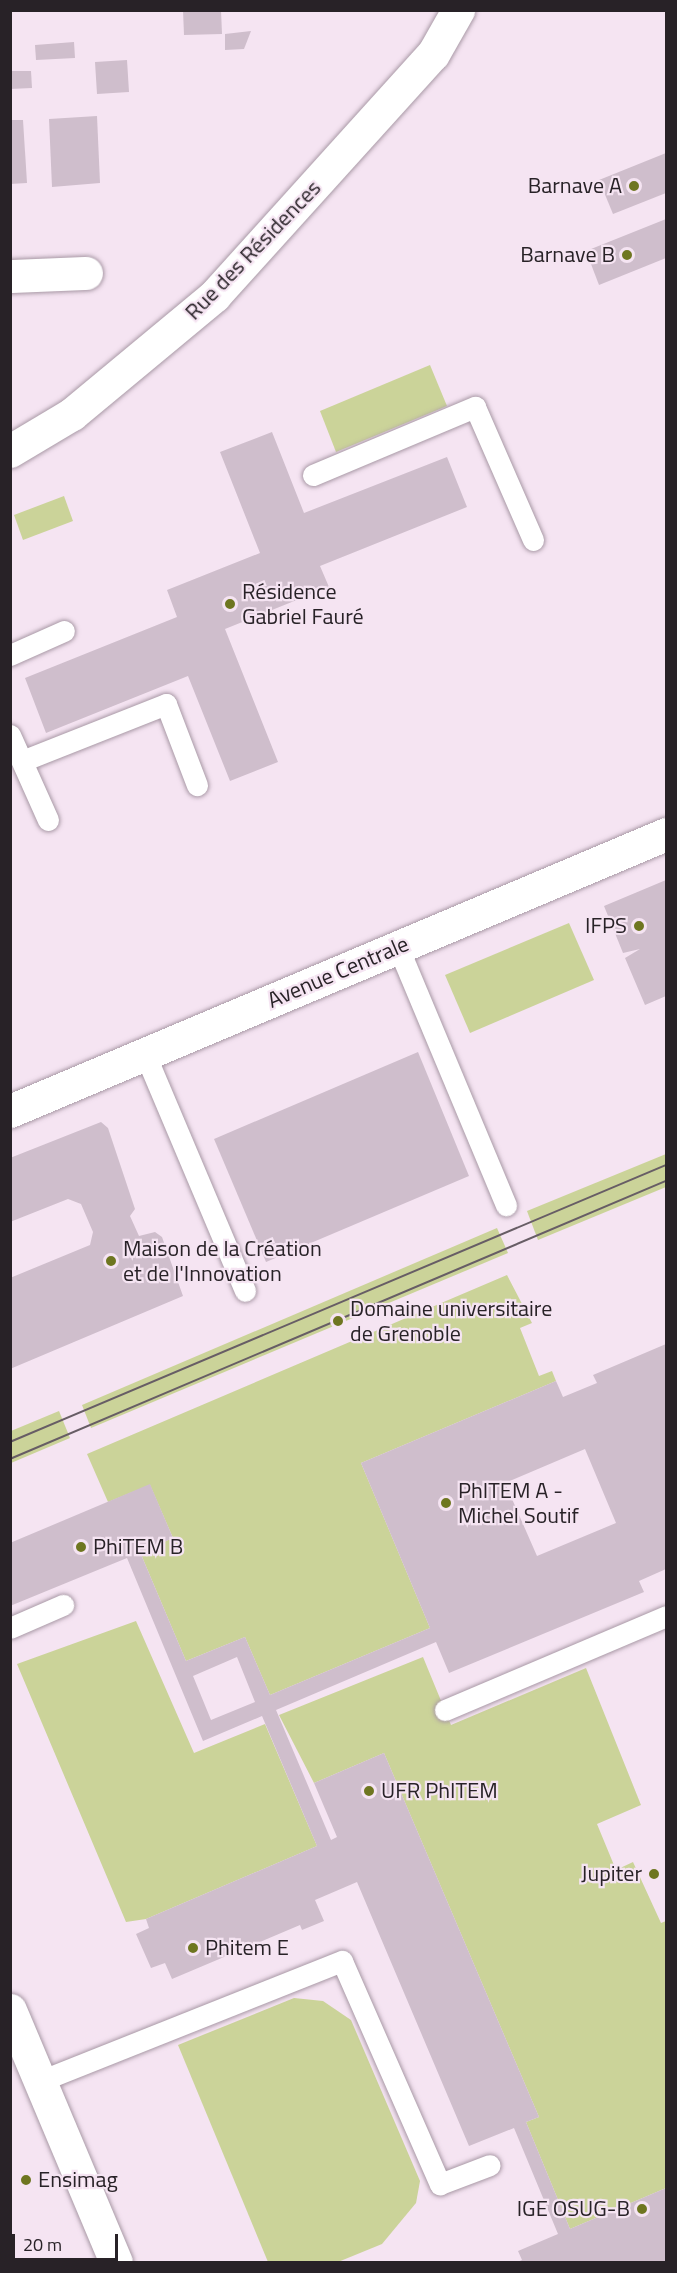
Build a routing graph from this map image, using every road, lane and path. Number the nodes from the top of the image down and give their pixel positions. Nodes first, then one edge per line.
1 (459, 10) edge
2 (86, 273) dead end
3 (10, 276) edge
4 (10, 451) edge
5 (313, 475) dead end
6 (533, 540) dead end
7 (64, 631) dead end
8 (10, 655) edge
9 (10, 735) edge
10 (22, 761) junction
11 (196, 785) dead end
12 (48, 820) dead end
13 (666, 834) edge
14 (398, 947) junction
15 (145, 1054) junction
16 (10, 1111) edge
17 (506, 1205) dead end
18 (245, 1291) dead end
19 (63, 1605) dead end
20 (666, 1616) edge
21 (10, 1628) edge
22 (445, 1710) dead end
23 (10, 2010) edge
24 (40, 2081) junction
25 (490, 2165) dead end
26 (116, 2262) edge

1 - 4 street, Rue des Résidences
2 - 3 street
5 - 6 lane
7 - 8 lane
9 - 10 lane
10 - 11 lane
10 - 12 lane
13 - 14 street, Avenue Centrale
14 - 15 street, Avenue Centrale
14 - 17 lane
15 - 16 street, Avenue Centrale
15 - 18 lane
19 - 21 lane
20 - 22 lane
23 - 24 street
24 - 25 lane
24 - 26 street

